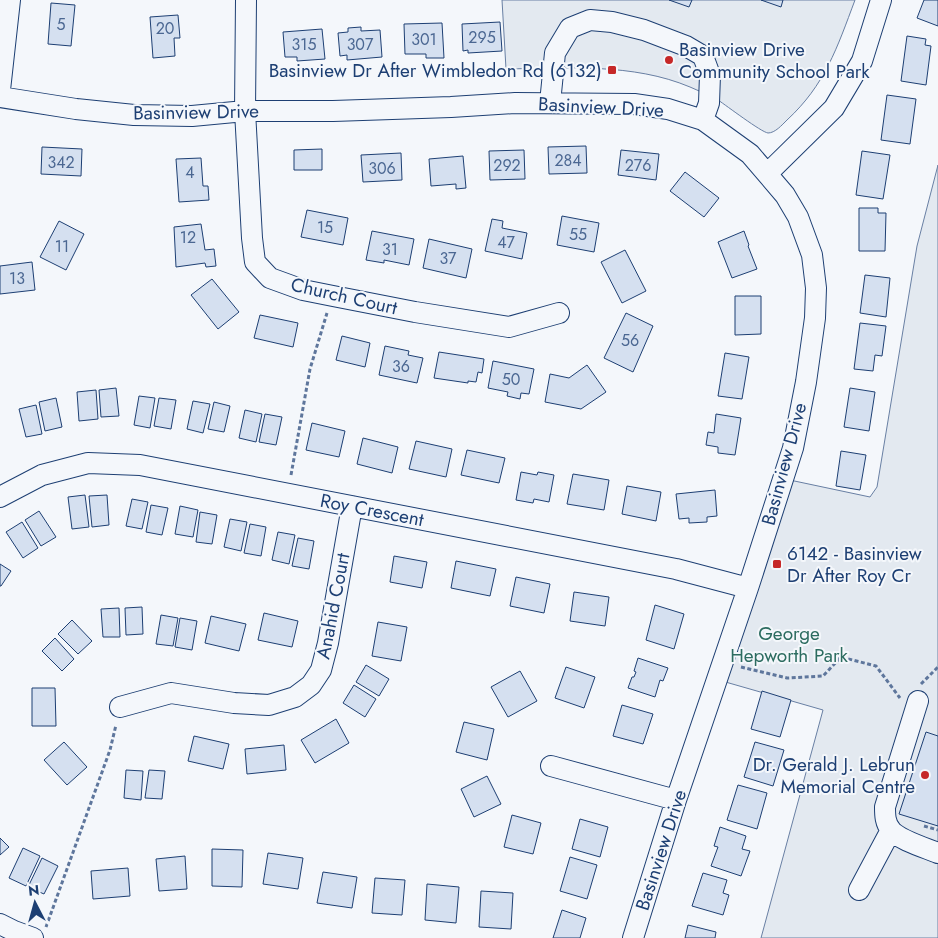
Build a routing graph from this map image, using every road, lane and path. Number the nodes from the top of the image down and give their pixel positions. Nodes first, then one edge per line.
1 (10, 0) edge
2 (246, 0) edge
3 (880, 0) edge
4 (0, 90) edge
5 (0, 97) edge
6 (550, 103) junction
7 (245, 111) junction
8 (703, 120) junction
9 (768, 173) junction
10 (332, 296) junction
11 (559, 313) dead end
12 (288, 493) junction
13 (0, 497) edge
14 (352, 506) junction
15 (748, 588) junction
16 (723, 662) junction
17 (120, 707) joint
18 (916, 708) joint
19 (551, 766) dead end
20 (676, 800) junction
21 (891, 830) junction
22 (938, 853) edge
23 (859, 890) dead end
24 (0, 924) edge
25 (39, 933) edge
26 (633, 938) edge

1 - 4 street
2 - 7 street, Church Court
3 - 9 street
5 - 7 street, Basinview Drive
6 - 7 street, Basinview Drive
6 - 8 street, Basinview Drive
6 - 8 street
7 - 10 street, Church Court
8 - 9 street, Basinview Drive
9 - 15 street, Basinview Drive
10 - 11 street, Church Court
10 - 12 path
12 - 13 street, Roy Crescent
12 - 14 street, Roy Crescent
14 - 15 street, Roy Crescent
14 - 17 street, Anahid Court
15 - 16 street, Basinview Drive
16 - 18 path
16 - 20 street, Basinview Drive
17 - 25 path
18 - 21 street
19 - 20 street
20 - 26 street, Basinview Drive
21 - 22 street
21 - 23 street
24 - 25 street

